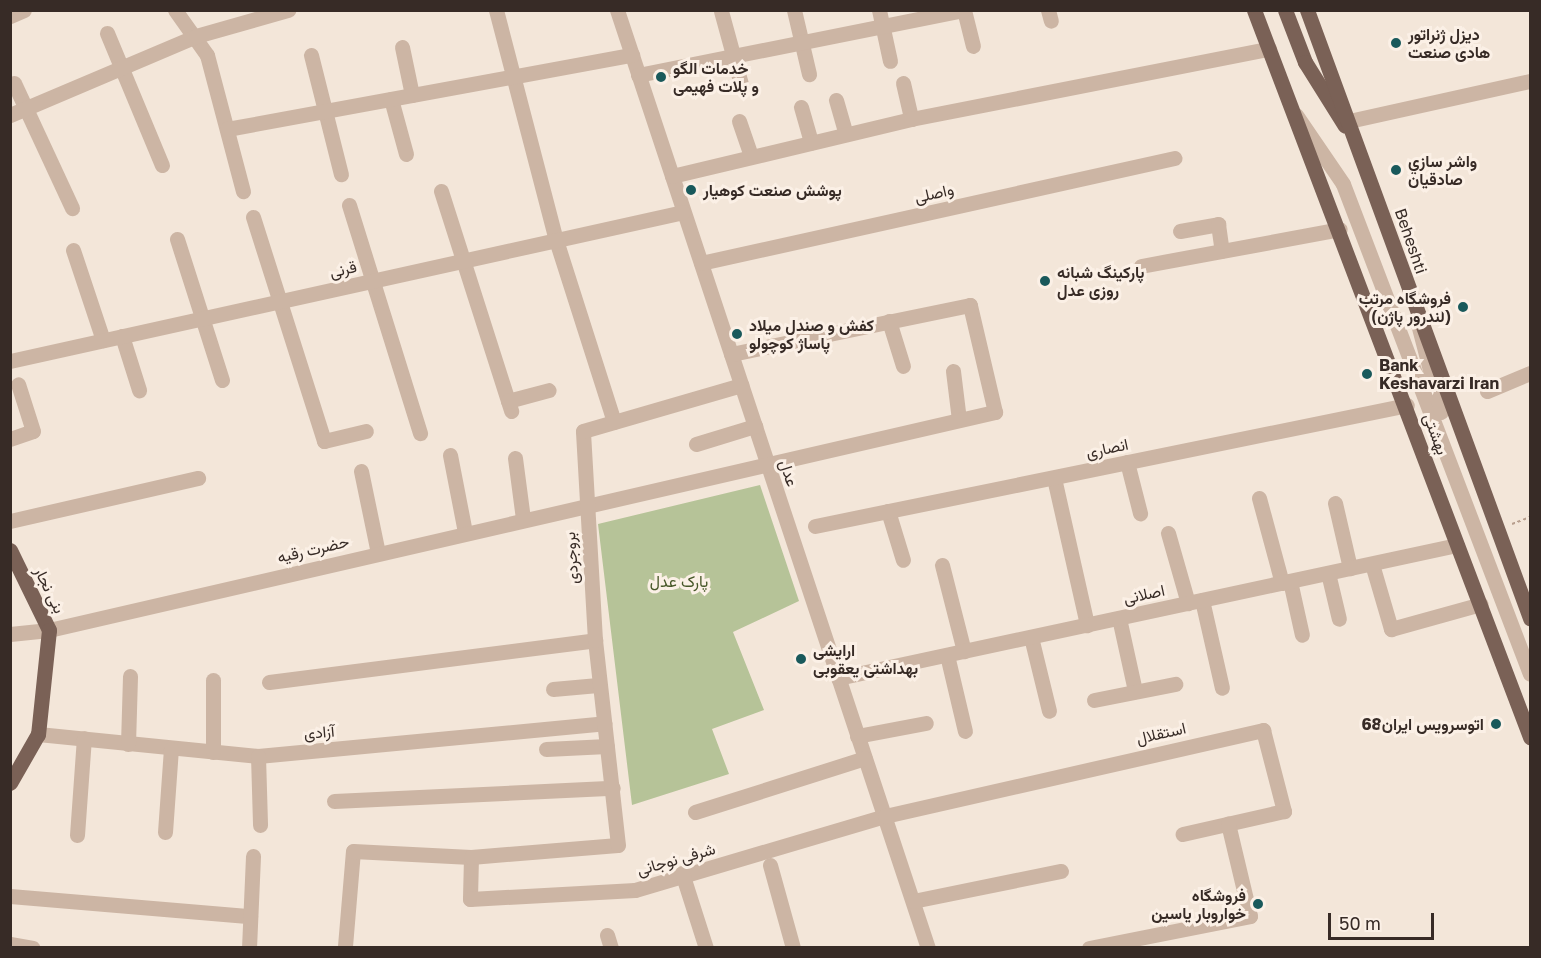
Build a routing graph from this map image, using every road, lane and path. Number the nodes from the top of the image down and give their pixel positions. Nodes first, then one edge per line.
1 (24, 10) edge
2 (175, 10) edge
3 (496, 10) edge
4 (617, 10) edge
5 (794, 10) edge
6 (879, 10) edge
7 (963, 10) edge
8 (1254, 10) edge
9 (1285, 10) edge
10 (1307, 10) edge
11 (284, 11) edge
12 (721, 11) edge
13 (10, 16) edge
14 (883, 27) junction
15 (106, 33) dead end
16 (196, 36) junction
17 (802, 43) junction
18 (973, 46) dead end
19 (402, 47) dead end
20 (1269, 49) junction
21 (310, 55) dead end
22 (632, 55) junction
23 (734, 57) junction
24 (890, 61) dead end
25 (120, 68) junction
26 (809, 74) dead end
27 (638, 75) junction
28 (511, 77) junction
29 (1530, 81) edge
30 (14, 83) dead end
31 (903, 83) dead end
32 (741, 84) dead end
33 (412, 95) junction
34 (391, 99) junction
35 (836, 100) dead end
36 (801, 107) dead end
37 (324, 111) junction
38 (18, 112) edge
39 (1294, 112) junction
40 (911, 119) junction
41 (739, 121) dead end
42 (1349, 121) junction
43 (227, 129) junction
44 (846, 134) junction
45 (811, 142) junction
46 (1357, 143) junction
47 (406, 154) dead end
48 (751, 156) junction
49 (1174, 158) dead end
50 (162, 165) dead end
51 (341, 174) dead end
52 (672, 176) junction
53 (441, 190) dead end
54 (243, 191) dead end
55 (349, 205) dead end
56 (72, 208) dead end
57 (684, 212) junction
58 (253, 217) dead end
59 (1340, 229) junction
60 (1180, 231) dead end
61 (177, 239) dead end
62 (556, 240) junction
63 (73, 250) dead end
64 (1222, 251) junction
65 (463, 261) junction
66 (701, 263) junction
67 (1141, 266) dead end
68 (371, 281) junction
69 (282, 301) junction
70 (1414, 303) junction
71 (201, 319) junction
72 (890, 321) junction
73 (122, 336) junction
74 (103, 340) junction
75 (731, 354) junction
76 (10, 361) edge
77 (903, 366) dead end
78 (953, 371) dead end
79 (1530, 373) edge
80 (222, 380) dead end
81 (18, 384) dead end
82 (741, 385) junction
83 (139, 390) dead end
84 (549, 390) dead end
85 (1487, 391) dead end
86 (1407, 405) junction
87 (959, 420) junction
88 (614, 422) junction
89 (755, 426) junction
90 (366, 431) dead end
91 (420, 433) dead end
92 (10, 439) edge
93 (696, 444) dead end
94 (450, 455) dead end
95 (515, 458) dead end
96 (766, 461) junction
97 (1127, 462) junction
98 (361, 471) dead end
99 (198, 478) dead end
100 (1054, 478) junction
101 (1259, 498) dead end
102 (1335, 503) dead end
103 (586, 504) junction
104 (888, 511) junction
105 (1140, 513) dead end
106 (1530, 517) edge
107 (523, 519) junction
108 (10, 521) edge
109 (815, 526) dead end
110 (1498, 530) junction
111 (465, 532) junction
112 (1168, 532) dead end
113 (1457, 545) junction
114 (10, 550) edge
115 (378, 553) junction
116 (903, 560) dead end
117 (1372, 564) junction
118 (942, 565) dead end
119 (1350, 568) junction
120 (1328, 573) junction
121 (1286, 582) junction
122 (1195, 602) junction
123 (1481, 604) junction
124 (1119, 618) junction
125 (1339, 618) dead end
126 (1530, 618) edge
127 (1088, 625) junction
128 (49, 630) junction
129 (10, 634) edge
130 (1302, 635) dead end
131 (1031, 636) junction
132 (595, 640) junction
133 (964, 651) junction
134 (1530, 654) edge
135 (947, 655) junction
136 (1530, 674) edge
137 (130, 676) dead end
138 (838, 678) junction
139 (213, 680) dead end
140 (269, 682) dead end
141 (1175, 684) dead end
142 (598, 685) junction
143 (1222, 688) dead end
144 (553, 689) dead end
145 (1135, 691) junction
146 (1094, 700) dead end
147 (1049, 711) dead end
148 (604, 723) junction
149 (926, 723) dead end
150 (965, 731) dead end
151 (38, 734) junction
152 (857, 736) junction
153 (1530, 737) edge
154 (84, 738) junction
155 (128, 744) junction
156 (607, 746) junction
157 (171, 749) junction
158 (546, 749) dead end
159 (213, 752) junction
160 (258, 756) junction
161 (865, 758) junction
162 (10, 783) edge
163 (613, 789) junction
164 (334, 801) dead end
165 (695, 812) dead end
166 (885, 816) junction
167 (1228, 824) junction
168 (260, 825) dead end
169 (165, 832) dead end
170 (1183, 834) dead end
171 (76, 835) dead end
172 (253, 856) dead end
173 (471, 857) junction
174 (770, 865) dead end
175 (1061, 871) dead end
176 (682, 873) junction
177 (10, 896) edge
178 (913, 901) junction
179 (250, 916) junction
180 (10, 944) edge
181 (345, 946) edge
182 (33, 948) edge
183 (249, 948) edge
184 (706, 948) edge
185 (793, 948) edge
186 (928, 948) edge
187 (1089, 948) edge

1 - 13 street
2 - 16 street
3 - 28 street
4 - 22 street, عدل
5 - 17 street
6 - 14 street
7 - 14 street
7 - 18 street
8 - 20 main road, بهشتى
9 - 46 main road
10 - 42 main road, Beheshti
11 - 16 street
12 - 23 street
14 - 17 street
14 - 24 street
15 - 25 street
16 - 25 street
16 - 43 street
17 - 23 street
17 - 26 street
19 - 33 street
20 - 39 main road, بهشتى
20 - 40 street
21 - 37 street
22 - 27 street, عدل
22 - 28 street
23 - 27 street
23 - 32 street
25 - 38 street
25 - 50 street
27 - 52 street, عدل
28 - 33 street
28 - 62 street
29 - 42 street
30 - 38 street
31 - 40 street
33 - 34 street
34 - 37 street
34 - 47 street
35 - 44 street
36 - 45 street
37 - 43 street
37 - 51 street
38 - 56 street
39 - 59 main road, بهشتى
39 - 136 street
40 - 44 street
41 - 48 street
42 - 46 main road, Beheshti
43 - 54 street
44 - 45 street
45 - 48 street
46 - 70 main road, Beheshti
48 - 52 street
49 - 66 street, واصلی
52 - 57 street, عدل
53 - 65 street
55 - 68 street
57 - 62 street, قرنی
57 - 66 street, عدل
58 - 69 street
59 - 64 street
59 - 86 main road, بهشتى
60 - 64 street
61 - 71 street
62 - 65 street, قرنی
62 - 88 street
63 - 74 street
64 - 67 street
65 - 68 street, قرنی
65 - 84 street
66 - 75 street, عدل
68 - 69 street, قرنی
68 - 91 street
69 - 71 street, قرنی
69 - 90 street
70 - 110 main road, Beheshti
70 - 134 street
71 - 73 street, قرنی
71 - 80 street
72 - 75 street
72 - 77 street
72 - 87 street, حضرت رقیه
73 - 74 street, قرنی
73 - 83 street
74 - 76 street, قرنی
75 - 82 street, عدل
78 - 87 street
79 - 85 street
81 - 92 street
82 - 88 street, بروجردی
82 - 89 street, عدل
86 - 97 street, انصاری
86 - 113 main road, بهشتى
87 - 96 street, حضرت رقیه
88 - 103 street, بروجردی
89 - 93 street
89 - 96 street, عدل
94 - 111 street
95 - 107 street
96 - 103 street, حضرت رقیه
96 - 138 street, عدل
97 - 100 street, انصاری
97 - 105 street
98 - 115 street
99 - 108 street
100 - 104 street, انصاری
100 - 127 street
101 - 121 street
102 - 119 street
103 - 107 street, حضرت رقیه
103 - 132 street, بروجردی
104 - 109 street, انصاری
104 - 116 street
106 - 110 path
107 - 111 street, حضرت رقیه
110 - 126 main road, Beheshti
111 - 115 street, حضرت رقیه
112 - 122 street
113 - 117 street, اصلانی
113 - 123 main road, بهشتى
114 - 128 main road, بنی نجار
115 - 128 street, حضرت رقیه
117 - 119 street, اصلانی
117 - 123 street
118 - 133 street
119 - 120 street, اصلانی
120 - 121 street, اصلانی
120 - 125 street
121 - 122 street, اصلانی
121 - 130 street
122 - 124 street, اصلانی
122 - 143 street
123 - 153 main road, بهشتى
124 - 127 street, اصلانی
124 - 145 street
127 - 131 street, اصلانی
128 - 129 street, حضرت رقیه
128 - 151 main road, بنی نجار
131 - 133 street, اصلانی
131 - 147 street
132 - 140 street
132 - 142 street, بروجردی
133 - 135 street, اصلانی
135 - 138 street, اصلانی
135 - 150 street
137 - 155 street
138 - 152 street, عدل
139 - 159 street
141 - 145 street
142 - 144 street
142 - 148 street, بروجردی
145 - 146 street
148 - 156 street, بروجردی
148 - 160 street, آزادی
149 - 152 street
151 - 154 street, آزادی
151 - 162 main road, بنی نجار
152 - 161 street, عدل
154 - 155 street, آزادی
154 - 171 street
155 - 157 street, آزادی
156 - 158 street
156 - 163 street, بروجردی
157 - 159 street, آزادی
157 - 169 street
159 - 160 street, آزادی
160 - 168 street
161 - 165 street
161 - 166 street, عدل
163 - 164 street
163 - 173 street, بروجردی
166 - 167 street, استقلال
166 - 176 street, شرفی نوجانی
166 - 178 street, عدل
167 - 170 street, استقلال
167 - 187 street
172 - 179 street
173 - 176 street, شرفی نوجانی
173 - 181 street
174 - 185 street
175 - 178 street
176 - 184 street
177 - 179 street
178 - 186 street, عدل
179 - 183 street
180 - 182 street

